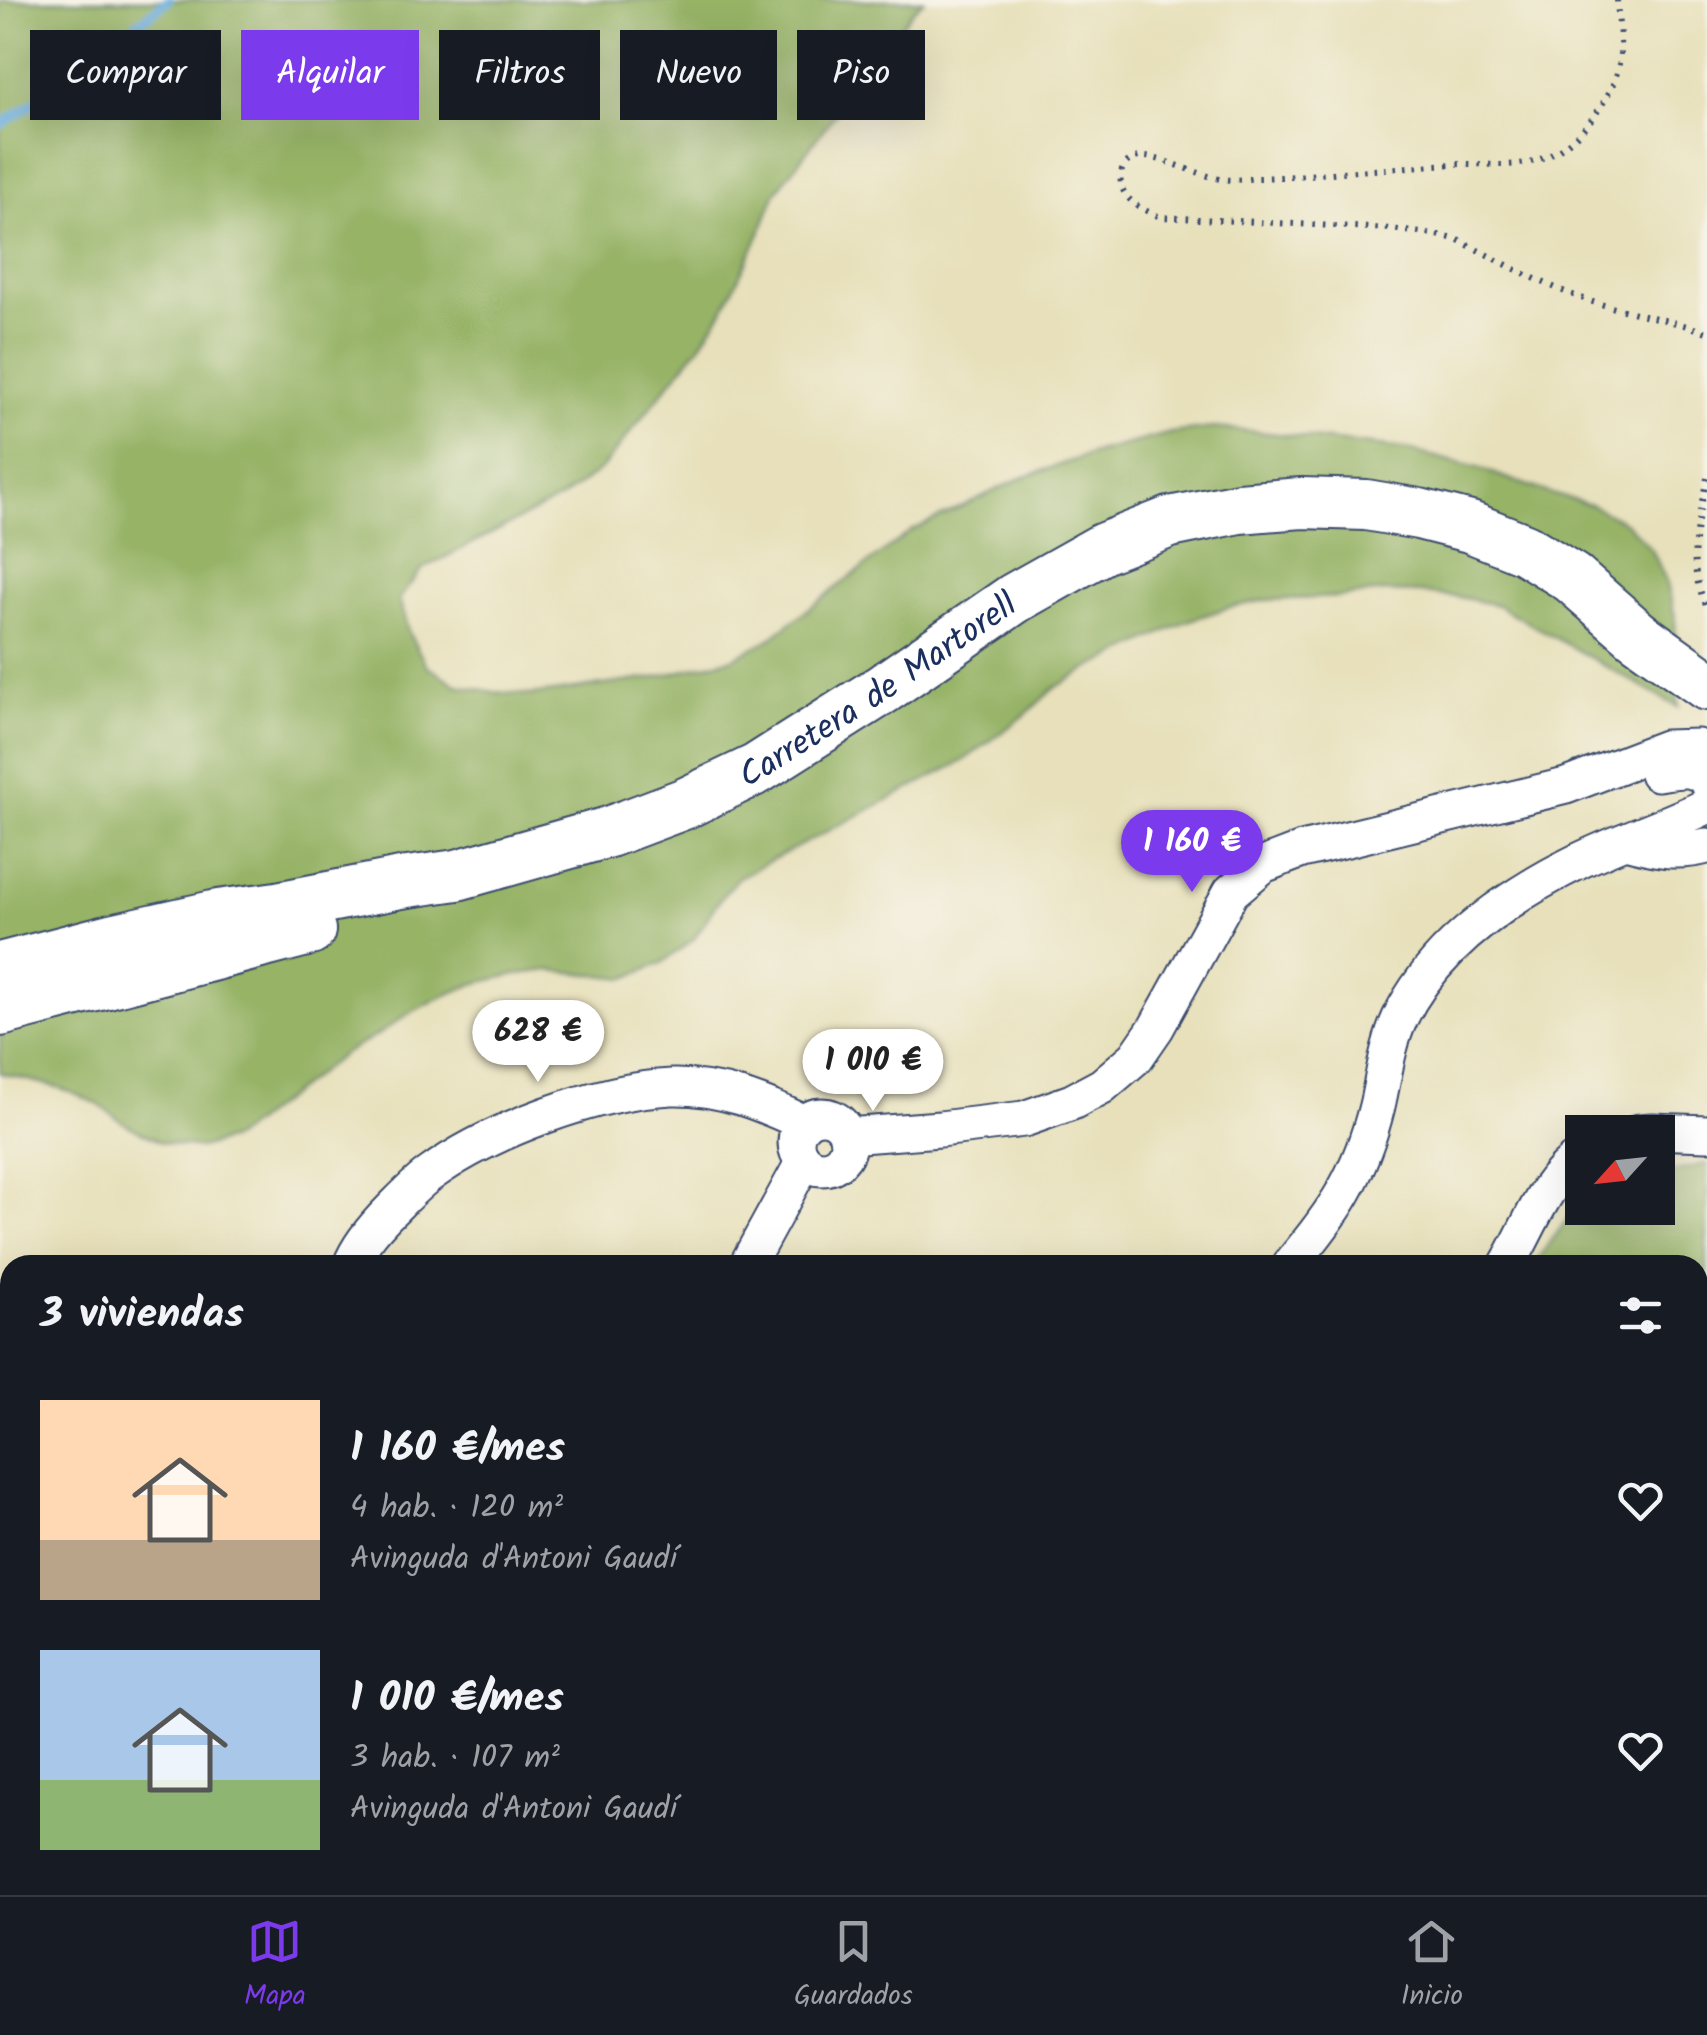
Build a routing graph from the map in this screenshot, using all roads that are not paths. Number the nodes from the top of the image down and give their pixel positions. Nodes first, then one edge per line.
1 (1707, 685) edge
2 (1707, 751) edge
3 (1606, 771) junction
4 (1707, 781) edge
5 (1707, 806) edge
6 (1624, 842) junction
7 (1707, 846) edge
8 (457, 875) junction
9 (0, 968) edge
10 (0, 1011) edge
11 (804, 1122) junction
12 (1675, 1132) edge
13 (1707, 1132) edge
14 (847, 1136) junction
15 (804, 1162) junction
16 (1565, 1166) edge
17 (357, 1255) edge
18 (753, 1255) edge
19 (1298, 1255) edge
20 (1512, 1255) edge

1 - 8 main road, Carretera de Martorell
2 - 3 street
3 - 4 street
3 - 14 street
5 - 6 street
6 - 7 street
6 - 19 street
8 - 9 main road, Carretera de Martorell
8 - 10 main road
11 - 14 street
11 - 15 street
11 - 17 street
12 - 13 street
14 - 15 street
15 - 18 street
16 - 20 street

